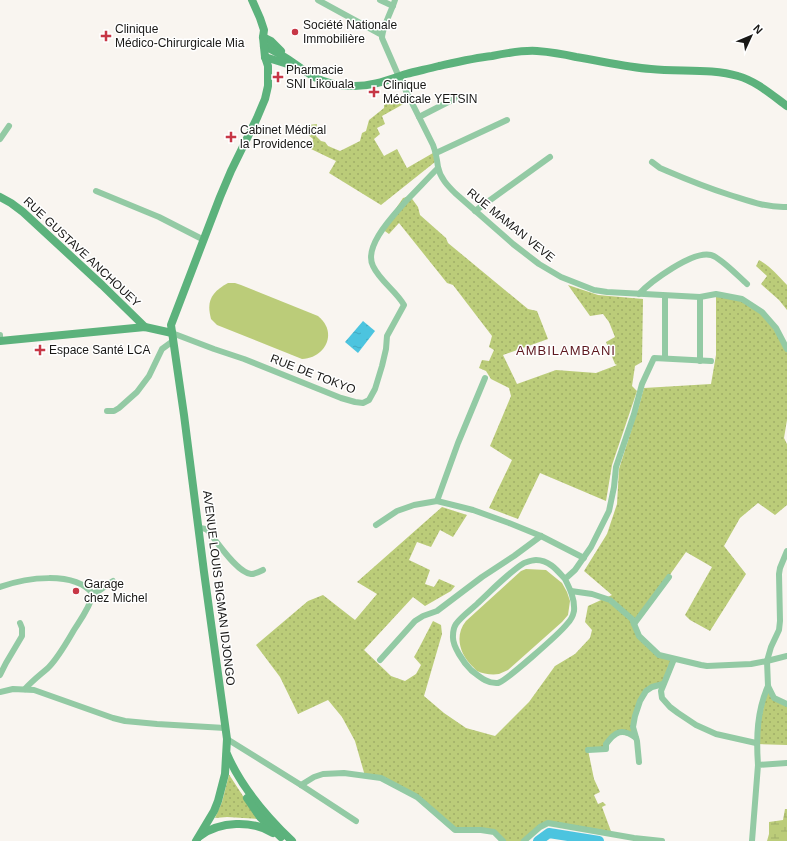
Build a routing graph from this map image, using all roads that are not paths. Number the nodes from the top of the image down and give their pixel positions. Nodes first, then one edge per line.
1 (252, 0) edge
2 (318, 0) edge
3 (380, 0) edge
4 (394, 3) edge
5 (382, 35) junction
6 (263, 37) junction
7 (264, 46) junction
8 (266, 61) junction
9 (288, 62) junction
10 (399, 77) junction
11 (458, 97) dead end
12 (787, 106) edge
13 (419, 117) junction
14 (507, 120) dead end
15 (9, 126) dead end
16 (0, 139) edge
17 (436, 153) junction
18 (550, 157) dead end
19 (652, 162) dead end
20 (438, 168) junction
21 (96, 191) dead end
22 (0, 197) edge
23 (787, 207) edge
24 (475, 211) junction
25 (204, 240) junction
26 (746, 284) dead end
27 (639, 294) junction
28 (664, 296) junction
29 (700, 297) junction
30 (145, 327) junction
31 (0, 335) edge
32 (173, 337) junction
33 (0, 341) edge
34 (787, 349) edge
35 (665, 358) junction
36 (700, 360) junction
37 (712, 361) dead end
38 (486, 378) dead end
39 (107, 412) dead end
40 (437, 501) junction
41 (376, 524) dead end
42 (198, 528) junction
43 (540, 536) junction
44 (787, 551) edge
45 (584, 558) junction
46 (263, 570) dead end
47 (669, 577) dead end
48 (113, 580) dead end
49 (565, 580) junction
50 (0, 587) edge
51 (571, 591) junction
52 (93, 594) junction
53 (20, 624) dead end
54 (634, 624) junction
55 (787, 656) edge
56 (674, 659) junction
57 (380, 660) dead end
58 (767, 662) junction
59 (0, 676) edge
60 (664, 684) junction
61 (768, 686) junction
62 (25, 689) junction
63 (0, 692) edge
64 (787, 704) edge
65 (225, 728) junction
66 (636, 738) junction
67 (226, 740) junction
68 (756, 743) junction
69 (588, 750) dead end
70 (226, 753) junction
71 (639, 762) dead end
72 (225, 763) junction
73 (787, 763) edge
74 (758, 765) junction
75 (301, 784) junction
76 (356, 821) dead end
77 (265, 822) junction
78 (205, 827) junction
79 (278, 827) junction
80 (197, 839) edge
81 (284, 840) edge
82 (292, 841) edge
83 (503, 841) edge
84 (524, 841) edge
85 (662, 841) edge
86 (752, 841) edge

1 - 6 street, AVENUE LOUIS BIGMAN IDJONGO
2 - 5 street
3 - 4 street
4 - 5 street
5 - 10 street, RUE MAMAN VEVE
6 - 7 street, AVENUE LOUIS BIGMAN IDJONGO
6 - 9 street
7 - 8 street, AVENUE LOUIS BIGMAN IDJONGO
7 - 9 street
8 - 9 street
8 - 25 street, AVENUE LOUIS BIGMAN IDJONGO
9 - 10 street
10 - 12 street
10 - 13 street, RUE MAMAN VEVE
11 - 13 street
13 - 17 street, RUE MAMAN VEVE
14 - 17 street
15 - 16 street
17 - 20 street, RUE MAMAN VEVE
18 - 24 street
19 - 23 street
20 - 24 street, RUE MAMAN VEVE
20 - 32 street, RUE DE TOKYO
21 - 25 street
22 - 30 street, RUE GUSTAVE ANCHOUEY
24 - 27 street, RUE MAMAN VEVE
25 - 32 street, AVENUE LOUIS BIGMAN IDJONGO
26 - 27 street
27 - 28 street, RUE MAMAN VEVE
28 - 29 street, RUE MAMAN VEVE
28 - 35 street
29 - 34 street, RUE MAMAN VEVE
29 - 36 street
30 - 32 street
30 - 33 street
31 - 33 street
32 - 39 street
32 - 42 street, AVENUE LOUIS BIGMAN IDJONGO
35 - 36 street
35 - 45 street
36 - 37 street
38 - 40 street
40 - 41 street
40 - 43 street
42 - 46 street
42 - 65 street, AVENUE LOUIS BIGMAN IDJONGO
43 - 45 street
43 - 57 street
44 - 58 street
45 - 49 street
47 - 54 street
48 - 52 street
49 - 51 street
49 - 51 street
50 - 52 street
51 - 54 street
52 - 62 street
53 - 59 street
54 - 56 street
55 - 58 street
56 - 58 street
56 - 60 street
58 - 61 street
60 - 66 street
60 - 68 street
61 - 64 street
61 - 68 street
62 - 63 street
62 - 65 street
65 - 67 street, AVENUE LOUIS BIGMAN IDJONGO
66 - 69 street
66 - 71 street
67 - 70 street, AVENUE LOUIS BIGMAN IDJONGO
67 - 75 street
68 - 74 street
70 - 72 street, AVENUE LOUIS BIGMAN IDJONGO
70 - 79 street
72 - 77 street
72 - 78 street, AVENUE LOUIS BIGMAN IDJONGO
73 - 74 street
74 - 86 street
75 - 76 street
75 - 83 street
77 - 78 street
77 - 79 street
77 - 81 street
78 - 80 street, AVENUE LOUIS BIGMAN IDJONGO
79 - 82 street
80 - 81 street
84 - 85 street

